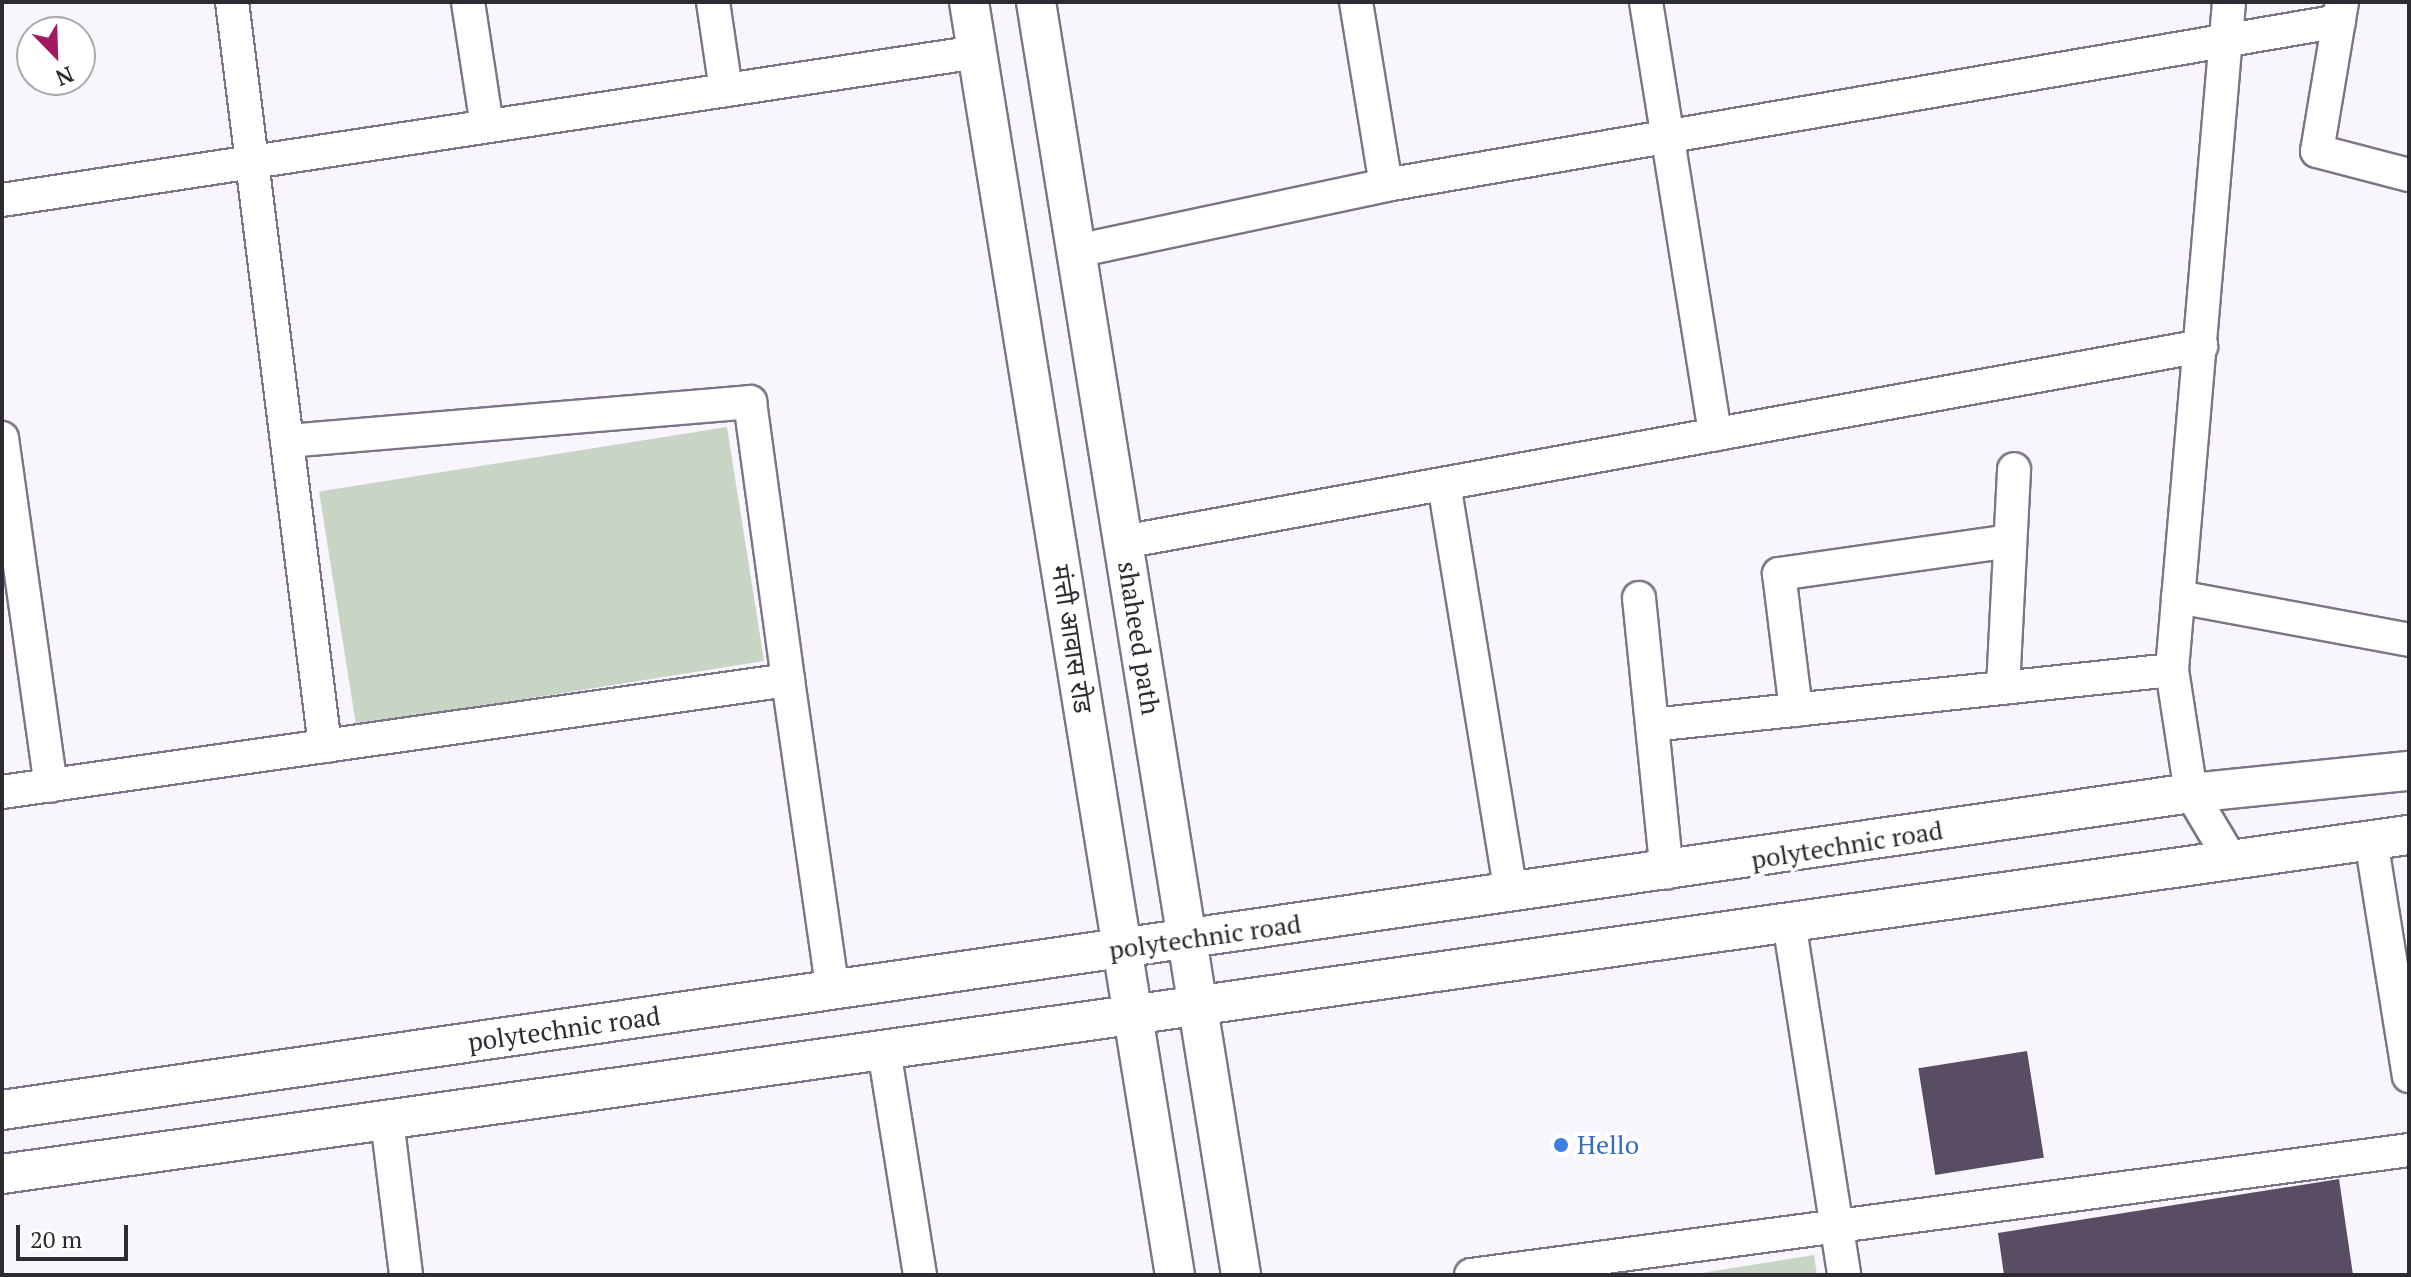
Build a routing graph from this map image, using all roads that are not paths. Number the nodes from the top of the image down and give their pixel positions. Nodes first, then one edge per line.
1 (232, 2) edge
2 (468, 2) edge
3 (713, 2) edge
4 (969, 2) edge
5 (1036, 2) edge
6 (1356, 2) edge
7 (1646, 2) edge
8 (2229, 2) edge
9 (2340, 11) edge
10 (2229, 34) junction
11 (977, 52) junction
12 (726, 90) junction
13 (487, 126) junction
14 (1670, 135) junction
15 (251, 162) junction
16 (2409, 175) edge
17 (1386, 185) junction
18 (2, 200) edge
19 (1076, 251) junction
20 (2201, 346) junction
21 (1715, 435) junction
22 (2, 438) edge
23 (287, 441) junction
24 (2014, 469) dead end
25 (1444, 484) junction
26 (2010, 541) junction
27 (1123, 542) junction
28 (2178, 597) junction
29 (1639, 598) dead end
30 (2409, 640) edge
31 (2172, 670) junction
32 (788, 680) junction
33 (2003, 688) junction
34 (1796, 710) junction
35 (1652, 725) junction
36 (325, 746) junction
37 (2409, 771) edge
38 (51, 786) junction
39 (2, 792) edge
40 (2191, 793) junction
41 (2409, 835) edge
42 (2371, 840) junction
43 (2231, 860) junction
44 (1667, 873) junction
45 (1511, 894) junction
46 (1789, 922) junction
47 (1187, 940) junction
48 (1123, 949) junction
49 (833, 991) junction
50 (1198, 1006) junction
51 (1133, 1015) junction
52 (884, 1050) junction
53 (2409, 1076) edge
54 (2, 1110) edge
55 (387, 1120) junction
56 (2409, 1150) edge
57 (2, 1174) edge
58 (1836, 1226) junction
59 (1558, 1269) edge
60 (406, 1275) edge
61 (920, 1275) edge
62 (1175, 1275) edge
63 (1241, 1275) edge
64 (1471, 1275) edge
65 (1844, 1275) edge

1 - 15 street
2 - 13 street
3 - 12 street
4 - 11 street, मंत्ती आवास रोड
5 - 19 street, shaheed path
6 - 17 street
7 - 14 street
8 - 10 street
9 - 10 street
9 - 16 street
10 - 14 street
10 - 20 street
11 - 12 street
11 - 48 street, मंत्ती आवास रोड
12 - 13 street
13 - 15 street
14 - 17 street
14 - 21 street
15 - 18 street
15 - 23 street
17 - 19 street
19 - 27 street, shaheed path
20 - 21 street
20 - 28 street
21 - 25 street
22 - 38 street
23 - 32 street
23 - 36 street
24 - 26 street
25 - 27 street
25 - 45 street
26 - 33 street
26 - 34 street
27 - 47 street, shaheed path
28 - 30 street
28 - 31 street
29 - 35 street
31 - 33 street
31 - 40 street
32 - 36 street
32 - 49 street
33 - 34 street
34 - 35 street
35 - 44 street
36 - 38 street
37 - 40 street, polytechnic road
38 - 39 street
40 - 43 street
40 - 44 street, polytechnic road
41 - 42 street
42 - 43 street
42 - 53 street
43 - 46 street
44 - 45 street, polytechnic road
45 - 47 street, polytechnic road
46 - 50 street
46 - 58 street
47 - 48 street, polytechnic road
47 - 50 street, shaheed path
48 - 49 street, polytechnic road
48 - 51 street, मंत्ती आवास रोड
49 - 54 street, polytechnic road
50 - 51 street
50 - 63 street, shaheed path
51 - 52 street
51 - 62 street, मंत्ती आवास रोड
52 - 55 street
52 - 61 street
55 - 57 street
55 - 60 street
56 - 58 street
58 - 59 street
58 - 65 street
59 - 64 street

